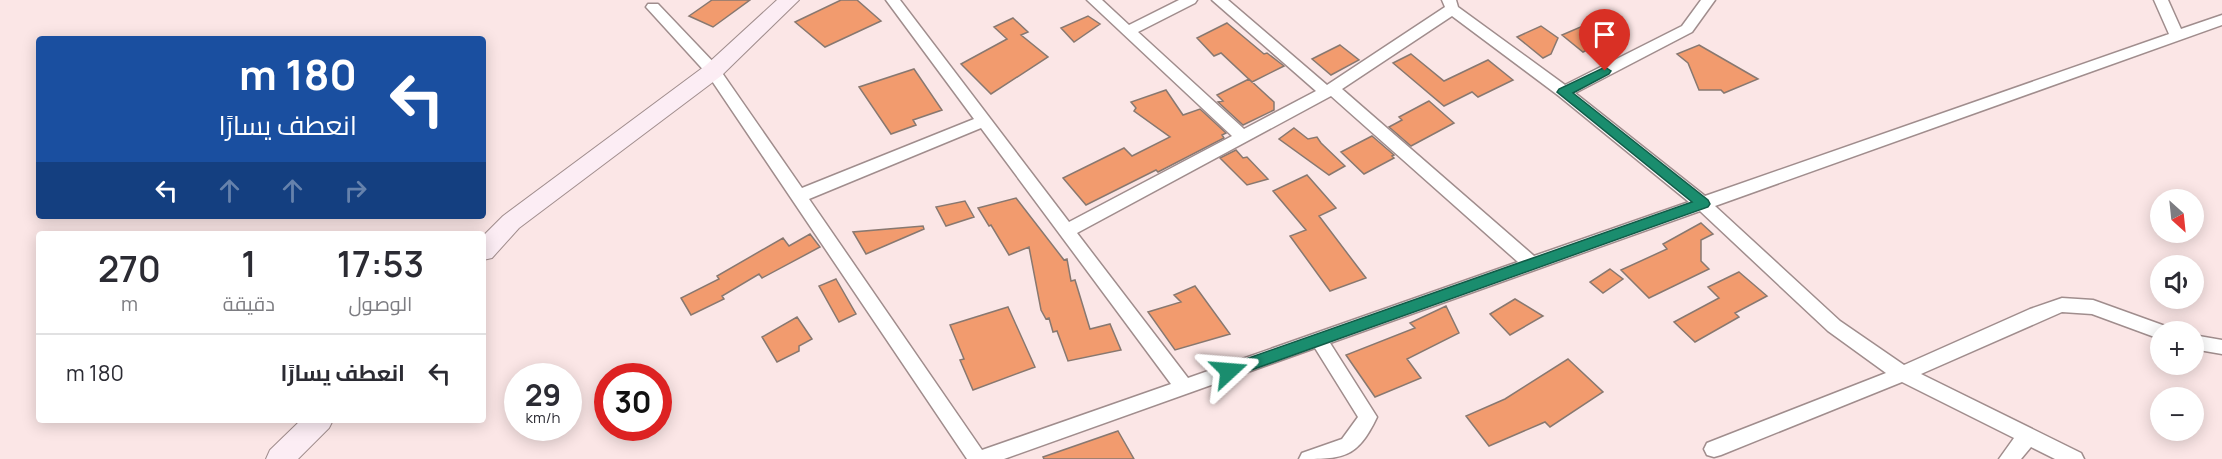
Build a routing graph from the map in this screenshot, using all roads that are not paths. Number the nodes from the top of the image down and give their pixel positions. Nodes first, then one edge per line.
1 (789, 0) edge
2 (893, 0) edge
3 (1094, 0) edge
4 (1190, 0) edge
5 (1219, 0) edge
6 (1708, 0) edge
7 (2161, 0) edge
8 (1451, 4) edge
9 (653, 7) dead end
10 (2222, 20) edge
11 (1128, 31) junction
12 (2177, 36) junction
13 (713, 70) junction
14 (1329, 91) junction
15 (1564, 92) junction
16 (984, 121) junction
17 (1243, 137) junction
18 (798, 196) junction
19 (1703, 204) junction
20 (1067, 231) junction
21 (486, 248) edge
22 (1532, 264) junction
23 (2150, 328) edge
24 (1319, 340) junction
25 (2204, 344) edge
26 (2222, 347) edge
27 (1903, 374) junction
28 (1184, 387) junction
29 (315, 423) edge
30 (2028, 436) junction
31 (1714, 448) dead end
32 (280, 459) edge
33 (979, 459) edge
34 (1309, 459) edge
35 (2009, 459) edge
36 (2074, 459) edge

1 - 13 street
2 - 16 street
3 - 11 street
4 - 11 street
5 - 14 street
6 - 15 street
7 - 12 street
8 - 14 street
8 - 15 street
9 - 13 street
10 - 12 street
11 - 17 street
12 - 19 street
13 - 18 street
13 - 21 street
14 - 17 street
14 - 22 street
15 - 19 street
16 - 18 street
16 - 20 street
17 - 20 street
18 - 33 street
19 - 22 street
19 - 27 street
20 - 28 street
22 - 24 street
23 - 27 street
24 - 28 street
24 - 34 street
25 - 26 street
27 - 30 street
27 - 31 street
28 - 33 street
29 - 32 street
30 - 35 street
30 - 36 street

